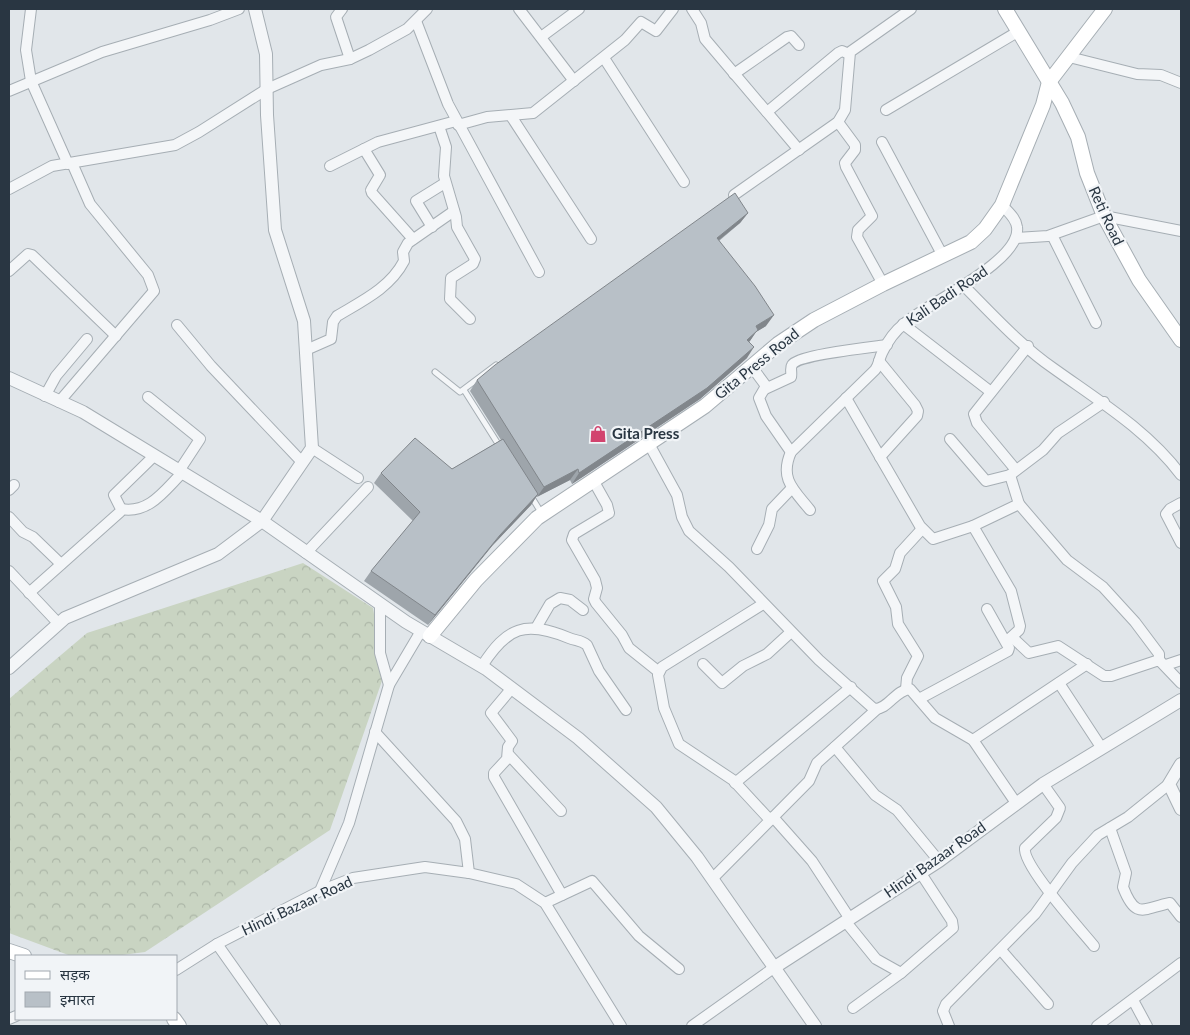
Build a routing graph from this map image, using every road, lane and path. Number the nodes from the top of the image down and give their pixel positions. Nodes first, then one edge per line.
1 (31, 9) edge
2 (239, 9) edge
3 (255, 9) edge
4 (342, 9) edge
5 (427, 9) edge
6 (519, 9) edge
7 (578, 9) edge
8 (673, 9) edge
9 (692, 9) edge
10 (911, 9) edge
11 (1005, 9) edge
12 (1105, 9) edge
13 (416, 21) junction
14 (1019, 31) junction
15 (541, 37) junction
16 (799, 45) dead end
17 (849, 54) junction
18 (1069, 57) junction
19 (604, 58) junction
20 (350, 59) junction
21 (734, 74) junction
22 (31, 81) junction
23 (574, 81) junction
24 (1050, 82) junction
25 (1181, 83) edge
26 (267, 89) junction
27 (9, 91) edge
28 (886, 110) dead end
29 (767, 112) junction
30 (511, 116) junction
31 (838, 122) junction
32 (457, 123) junction
33 (439, 126) junction
34 (882, 142) dead end
35 (364, 149) junction
36 (799, 150) junction
37 (70, 163) junction
38 (330, 166) dead end
39 (684, 182) dead end
40 (446, 183) junction
41 (9, 189) edge
42 (734, 195) edge
43 (1002, 206) junction
44 (454, 211) junction
45 (1104, 216) junction
46 (432, 227) junction
47 (1181, 231) edge
48 (1052, 235) junction
49 (1016, 238) junction
50 (591, 239) dead end
51 (413, 240) junction
52 (943, 256) junction
53 (9, 271) edge
54 (539, 272) dead end
55 (883, 284) junction
56 (964, 286) junction
57 (470, 319) dead end
58 (1096, 322) dead end
59 (903, 324) junction
60 (177, 326) dead end
61 (116, 336) junction
62 (87, 339) dead end
63 (1181, 340) edge
64 (889, 341) junction
65 (1028, 346) junction
66 (306, 350) junction
67 (503, 360) edge
68 (879, 361) junction
69 (752, 367) junction
70 (435, 372) dead end
71 (9, 378) edge
72 (765, 389) junction
73 (464, 390) junction
74 (991, 392) junction
75 (45, 396) junction
76 (148, 397) dead end
77 (846, 398) junction
78 (59, 402) junction
79 (1104, 402) junction
80 (950, 439) dead end
81 (649, 444) junction
82 (312, 448) junction
83 (791, 452) junction
84 (154, 456) junction
85 (506, 456) edge
86 (880, 457) junction
87 (302, 462) junction
88 (1178, 463) edge
89 (181, 472) junction
90 (1013, 472) junction
91 (1181, 475) edge
92 (358, 478) dead end
93 (593, 480) junction
94 (368, 487) dead end
95 (792, 488) junction
96 (527, 490) edge
97 (1181, 503) edge
98 (1019, 504) junction
99 (121, 509) junction
100 (810, 510) dead end
101 (542, 515) junction
102 (9, 517) edge
103 (262, 521) junction
104 (973, 526) junction
105 (922, 529) junction
106 (1181, 543) edge
107 (757, 549) dead end
108 (306, 553) junction
109 (61, 564) junction
110 (9, 571) edge
111 (29, 592) junction
112 (763, 604) junction
113 (380, 605) junction
114 (987, 609) dead end
115 (583, 610) dead end
116 (58, 623) junction
117 (536, 628) junction
118 (791, 632) junction
119 (426, 634) junction
120 (1009, 640) junction
121 (1181, 660) edge
122 (1162, 663) junction
123 (703, 664) dead end
124 (1087, 664) junction
125 (482, 666) junction
126 (9, 668) edge
127 (659, 672) junction
128 (1059, 683) junction
129 (1181, 683) edge
130 (388, 685) junction
131 (851, 687) junction
132 (512, 688) junction
133 (906, 689) junction
134 (919, 699) junction
135 (1181, 700) edge
136 (877, 709) junction
137 (626, 710) dead end
138 (375, 732) junction
139 (973, 740) junction
140 (834, 747) junction
141 (1102, 747) junction
142 (509, 755) junction
143 (1181, 764) edge
144 (735, 783) junction
145 (1043, 784) junction
146 (1169, 784) junction
147 (1016, 803) junction
148 (1181, 809) edge
149 (561, 811) dead end
150 (772, 819) junction
151 (1110, 828) junction
152 (938, 861) junction
153 (920, 872) junction
154 (469, 873) junction
155 (712, 879) junction
156 (320, 891) junction
157 (1051, 894) junction
158 (562, 895) junction
159 (545, 902) junction
160 (1181, 917) edge
161 (848, 920) junction
162 (217, 944) junction
163 (1094, 946) dead end
164 (1001, 950) junction
165 (9, 951) edge
166 (21, 955) edge
167 (1181, 963) edge
168 (775, 967) junction
169 (178, 969) edge
170 (679, 969) dead end
171 (901, 973) junction
172 (1133, 1000) junction
173 (1048, 1004) dead end
174 (853, 1008) dead end
175 (708, 1022) edge
176 (275, 1026) edge
177 (621, 1026) edge
178 (692, 1026) edge
179 (815, 1026) edge
180 (949, 1026) edge
181 (1097, 1026) edge
182 (1147, 1026) edge

1 - 22 street
2 - 22 street
3 - 26 street
4 - 20 street
5 - 13 street
6 - 15 street
7 - 15 street
8 - 19 street
9 - 21 street
10 - 17 street
11 - 14 main road, Reti Road
12 - 18 main road, Gita Press Road
13 - 20 street
13 - 32 street
14 - 24 main road, Reti Road
14 - 28 street
15 - 23 street
16 - 21 street
17 - 29 street
17 - 31 street
18 - 24 main road, Gita Press Road
18 - 25 street
19 - 23 street
19 - 39 street
20 - 26 street
21 - 29 street
22 - 27 street
22 - 37 street
23 - 30 street
24 - 43 main road, Gita Press Road
24 - 45 main road, Reti Road
26 - 37 street
26 - 66 street
29 - 36 street
30 - 32 street
30 - 50 street
31 - 36 street
31 - 55 street
32 - 33 street
32 - 54 street
33 - 35 street
33 - 40 street
34 - 52 street
35 - 38 street
35 - 51 street
36 - 42 street
37 - 41 street
37 - 61 street
40 - 44 street
40 - 46 street
43 - 49 street
43 - 52 main road, Gita Press Road
44 - 46 street
44 - 57 street
45 - 47 street
45 - 48 street
45 - 63 main road, Reti Road
46 - 51 street
48 - 49 street
48 - 58 street
49 - 56 street, Kali Badi Road
51 - 66 street
52 - 55 main road, Gita Press Road
53 - 61 street
55 - 69 main road, Gita Press Road
56 - 59 street, Kali Badi Road
56 - 65 street
59 - 64 street, Kali Badi Road
59 - 74 street
60 - 87 street
61 - 78 street
62 - 75 street
64 - 68 street, Kali Badi Road
64 - 72 street
65 - 74 street
65 - 79 street
66 - 82 street
67 - 73 lane
68 - 77 street, Kali Badi Road
68 - 86 street
69 - 72 street
69 - 81 main road, Gita Press Road
70 - 73 lane
71 - 75 street
72 - 83 street
73 - 85 lane
74 - 90 street
75 - 78 street
76 - 89 street
77 - 83 street, Kali Badi Road
77 - 86 street
78 - 84 street
79 - 88 street
79 - 90 street
80 - 90 street
81 - 93 main road, Gita Press Road
81 - 112 street
82 - 87 street
82 - 92 street
83 - 95 street
84 - 89 street
84 - 99 street
86 - 105 street
87 - 103 street
88 - 91 street
89 - 99 street
89 - 103 street
90 - 98 street
93 - 101 main road, Gita Press Road
93 - 127 street
94 - 108 street
95 - 100 street
95 - 107 street
96 - 101 lane
97 - 106 street
98 - 104 street
98 - 122 street
99 - 109 street
101 - 119 main road, Gita Press Road
102 - 109 street
103 - 108 street
103 - 116 street
104 - 105 street
104 - 120 street
105 - 133 street
108 - 113 street
109 - 111 street
110 - 111 street
111 - 116 street
112 - 118 street
112 - 127 street
113 - 119 street
113 - 130 street
114 - 120 street
115 - 117 street
116 - 126 street
117 - 125 street
117 - 137 street
118 - 123 street
118 - 131 street
119 - 125 street
119 - 130 street
120 - 124 street
120 - 134 street
121 - 122 street
122 - 124 street
122 - 129 street
124 - 128 street
125 - 132 street
127 - 144 street
128 - 139 street
128 - 141 street
130 - 138 street
131 - 136 street
131 - 144 street
132 - 142 street
132 - 155 street
133 - 134 street
133 - 136 street
134 - 139 street
135 - 141 street, Hindi Bazaar Road
136 - 140 street
138 - 154 street
138 - 156 street
139 - 147 street
140 - 150 street
140 - 152 street
141 - 145 street, Hindi Bazaar Road
142 - 149 street
142 - 158 street
143 - 146 street
144 - 150 street
145 - 147 street, Hindi Bazaar Road
145 - 157 street
146 - 148 street
146 - 151 street
147 - 152 street, Hindi Bazaar Road
150 - 155 street
150 - 161 street
151 - 157 street
151 - 160 street
152 - 153 street, Hindi Bazaar Road
153 - 161 street, Hindi Bazaar Road
153 - 171 street
154 - 156 street, Hindi Bazaar Road
154 - 159 street, Hindi Bazaar Road
155 - 168 street
156 - 162 street, Hindi Bazaar Road
157 - 163 street
157 - 164 street
158 - 159 street
158 - 170 street
159 - 177 street, Hindi Bazaar Road
161 - 168 street, Hindi Bazaar Road
161 - 171 street
162 - 169 street, Hindi Bazaar Road
162 - 176 street
164 - 173 street
164 - 180 street
165 - 166 main road
167 - 172 street
168 - 175 street, Hindi Bazaar Road
168 - 179 street
171 - 174 street
172 - 181 street
172 - 182 street
175 - 178 street, Hindi Bazaar Road

